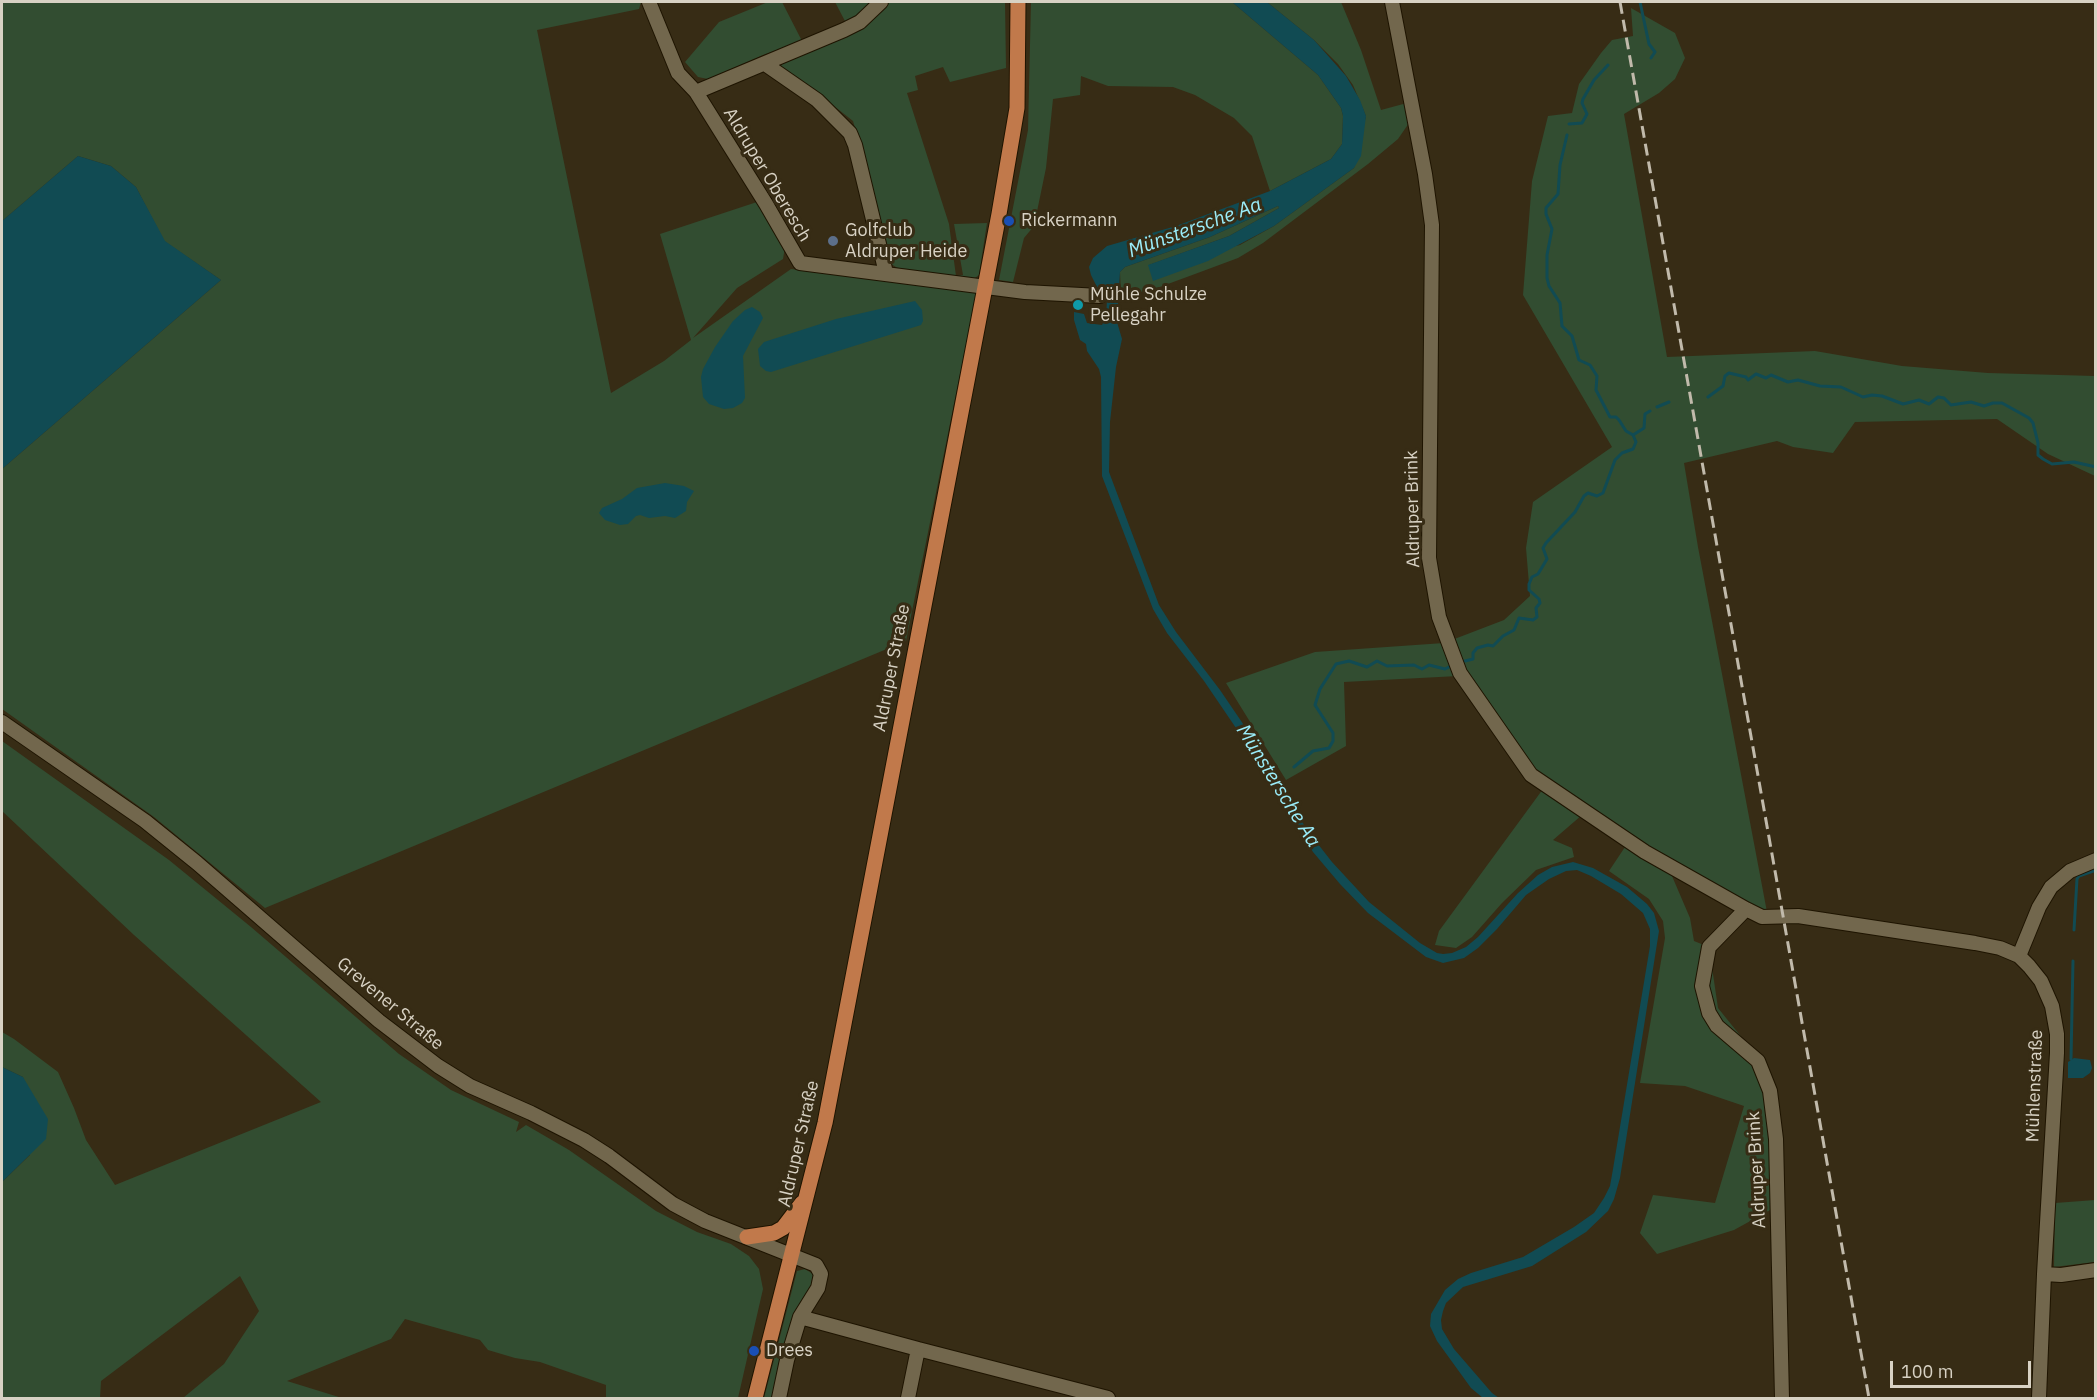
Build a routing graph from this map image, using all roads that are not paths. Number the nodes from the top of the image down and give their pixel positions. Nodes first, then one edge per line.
1 (649, 2) edge
2 (881, 2) edge
3 (1018, 2) edge
4 (1392, 2) edge
5 (765, 63) junction
6 (696, 92) junction
7 (886, 273) junction
8 (985, 287) junction
9 (1100, 296) dead end
10 (2, 722) edge
11 (2096, 860) edge
12 (1746, 909) junction
13 (2019, 956) junction
14 (807, 1196) junction
15 (747, 1237) junction
16 (793, 1255) junction
17 (2096, 1270) edge
18 (2044, 1274) junction
19 (800, 1317) junction
20 (918, 1349) junction
21 (756, 1398) edge
22 (779, 1398) edge
23 (908, 1398) edge
24 (1108, 1398) edge
25 (1782, 1398) edge
26 (2039, 1398) edge

1 - 6 street, Aldruper Oberesch
2 - 5 street, Aldruper Oberesch
3 - 8 main road, Aldruper Straße
4 - 12 street, Aldruper Brink
5 - 6 street, Aldruper Oberesch
5 - 7 street
6 - 7 street, Aldruper Oberesch
7 - 8 street, Aldruper Oberesch
8 - 9 street, Aldruper Oberesch
8 - 14 main road, Aldruper Straße
10 - 15 street, Grevener Straße
11 - 13 street
12 - 13 street, Aldruper Brink
12 - 25 street, Aldruper Brink
13 - 18 street, Mühlenstraße
14 - 15 main road
14 - 16 main road, Aldruper Straße
15 - 16 street, Grevener Straße
16 - 19 street
16 - 21 main road, Aldruper Straße
17 - 18 street
18 - 26 street, Mühlenstraße
19 - 20 street
19 - 22 street
20 - 23 street
20 - 24 street

